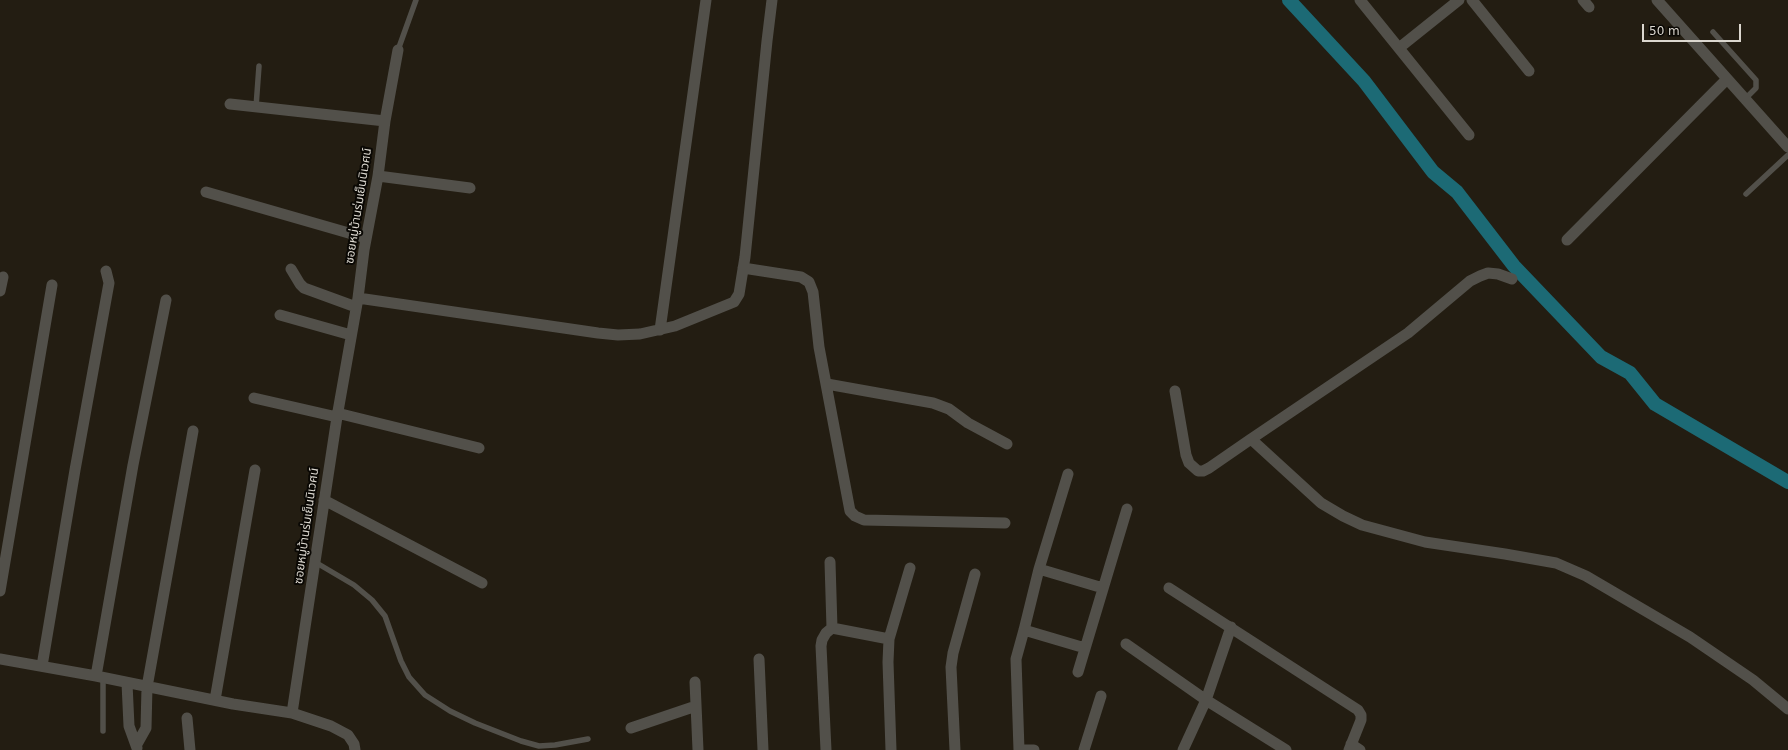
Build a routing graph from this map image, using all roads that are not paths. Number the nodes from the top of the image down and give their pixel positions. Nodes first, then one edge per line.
1 (416, 0) edge
2 (706, 0) edge
3 (772, 0) edge
4 (1360, 0) edge
5 (1459, 0) edge
6 (1472, 0) edge
7 (1657, 0) edge
8 (1714, 32) dead end
9 (1399, 48) junction
10 (398, 50) joint
11 (259, 66) dead end
12 (1529, 71) dead end
13 (1727, 79) junction
14 (1745, 99) junction
15 (230, 104) dead end
16 (256, 107) junction
17 (385, 121) junction
18 (1469, 135) dead end
19 (1788, 147) edge
20 (1788, 155) edge
21 (378, 176) junction
22 (470, 188) dead end
23 (206, 192) dead end
24 (1746, 194) dead end
25 (366, 238) junction
26 (1567, 240) dead end
27 (743, 268) junction
28 (291, 269) dead end
29 (106, 271) dead end
30 (3, 277) dead end
31 (1512, 279) dead end
32 (52, 286) dead end
33 (0, 291) edge
34 (166, 300) dead end
35 (357, 302) junction
36 (280, 315) dead end
37 (660, 330) junction
38 (351, 335) junction
39 (827, 384) junction
40 (1175, 391) dead end
41 (254, 398) dead end
42 (337, 415) junction
43 (192, 431) dead end
44 (1251, 439) junction
45 (1007, 444) dead end
46 (479, 448) dead end
47 (255, 470) dead end
48 (1068, 474) dead end
49 (324, 500) junction
50 (1128, 509) dead end
51 (1005, 523) dead end
52 (315, 562) junction
53 (830, 562) dead end
54 (910, 568) dead end
55 (1039, 569) junction
56 (975, 574) dead end
57 (482, 583) dead end
58 (1103, 588) junction
59 (1169, 588) dead end
60 (0, 590) edge
61 (1231, 627) junction
62 (832, 628) junction
63 (1024, 630) junction
64 (889, 639) junction
65 (1126, 644) dead end
66 (1085, 648) junction
67 (0, 659) edge
68 (759, 659) dead end
69 (42, 666) junction
70 (1078, 672) dead end
71 (99, 677) junction
72 (695, 682) dead end
73 (126, 683) junction
74 (147, 688) junction
75 (1101, 696) dead end
76 (215, 700) junction
77 (1206, 700) junction
78 (696, 706) junction
79 (1788, 709) edge
80 (292, 713) junction
81 (187, 718) dead end
82 (631, 728) dead end
83 (103, 731) dead end
84 (588, 739) dead end
85 (137, 747) edge
86 (1353, 748) edge
87 (190, 750) edge
88 (355, 750) edge
89 (698, 750) edge
90 (763, 750) edge
91 (826, 750) edge
92 (892, 750) edge
93 (955, 750) edge
94 (1019, 750) edge
95 (1034, 750) edge
96 (1084, 750) edge
97 (1184, 750) edge
98 (1286, 750) edge

1 - 10 lane
2 - 37 street
3 - 27 street
4 - 9 street
5 - 9 street
6 - 12 street
7 - 13 street
8 - 14 lane
9 - 18 street
10 - 17 street, ซอยหมู่บ้านร่มเย็นนิเวศน์
11 - 16 lane
13 - 14 street
13 - 26 street
14 - 19 street
15 - 16 street
16 - 17 street
17 - 21 street, ซอยหมู่บ้านร่มเย็นนิเวศน์
20 - 24 lane
21 - 22 street
21 - 25 street, ซอยหมู่บ้านร่มเย็นนิเวศน์
23 - 25 street
25 - 35 street, ซอยหมู่บ้านร่มเย็นนิเวศน์
27 - 37 street
27 - 39 street
28 - 35 street
29 - 69 street
30 - 33 street
31 - 44 street
32 - 60 street
34 - 71 street
35 - 37 street
35 - 38 street, ซอยหมู่บ้านร่มเย็นนิเวศน์
36 - 38 street
38 - 42 street, ซอยหมู่บ้านร่มเย็นนิเวศน์
39 - 45 street
39 - 51 street
40 - 44 street
41 - 42 street
42 - 46 street
42 - 49 street, ซอยหมู่บ้านร่มเย็นนิเวศน์
43 - 74 street
44 - 79 street
47 - 76 street
48 - 55 street
49 - 52 street, ซอยหมู่บ้านร่มเย็นนิเวศน์
49 - 57 street
50 - 58 street
52 - 80 street, ซอยหมู่บ้านร่มเย็นนิเวศน์
52 - 84 lane
53 - 62 street
54 - 64 street
55 - 58 street
55 - 63 street
56 - 93 street
58 - 66 street
59 - 61 street
61 - 77 street
61 - 86 street
62 - 64 street
62 - 91 street
63 - 66 street
63 - 94 street
64 - 92 street
65 - 77 street
66 - 70 street
67 - 69 street
68 - 90 street
69 - 71 street
71 - 73 street
71 - 83 lane
72 - 78 street
73 - 74 street
73 - 85 street
74 - 76 street
74 - 85 street
75 - 96 street
76 - 80 street
77 - 97 street
77 - 98 street
78 - 82 street
78 - 89 street
80 - 88 street
81 - 87 street
94 - 95 street

